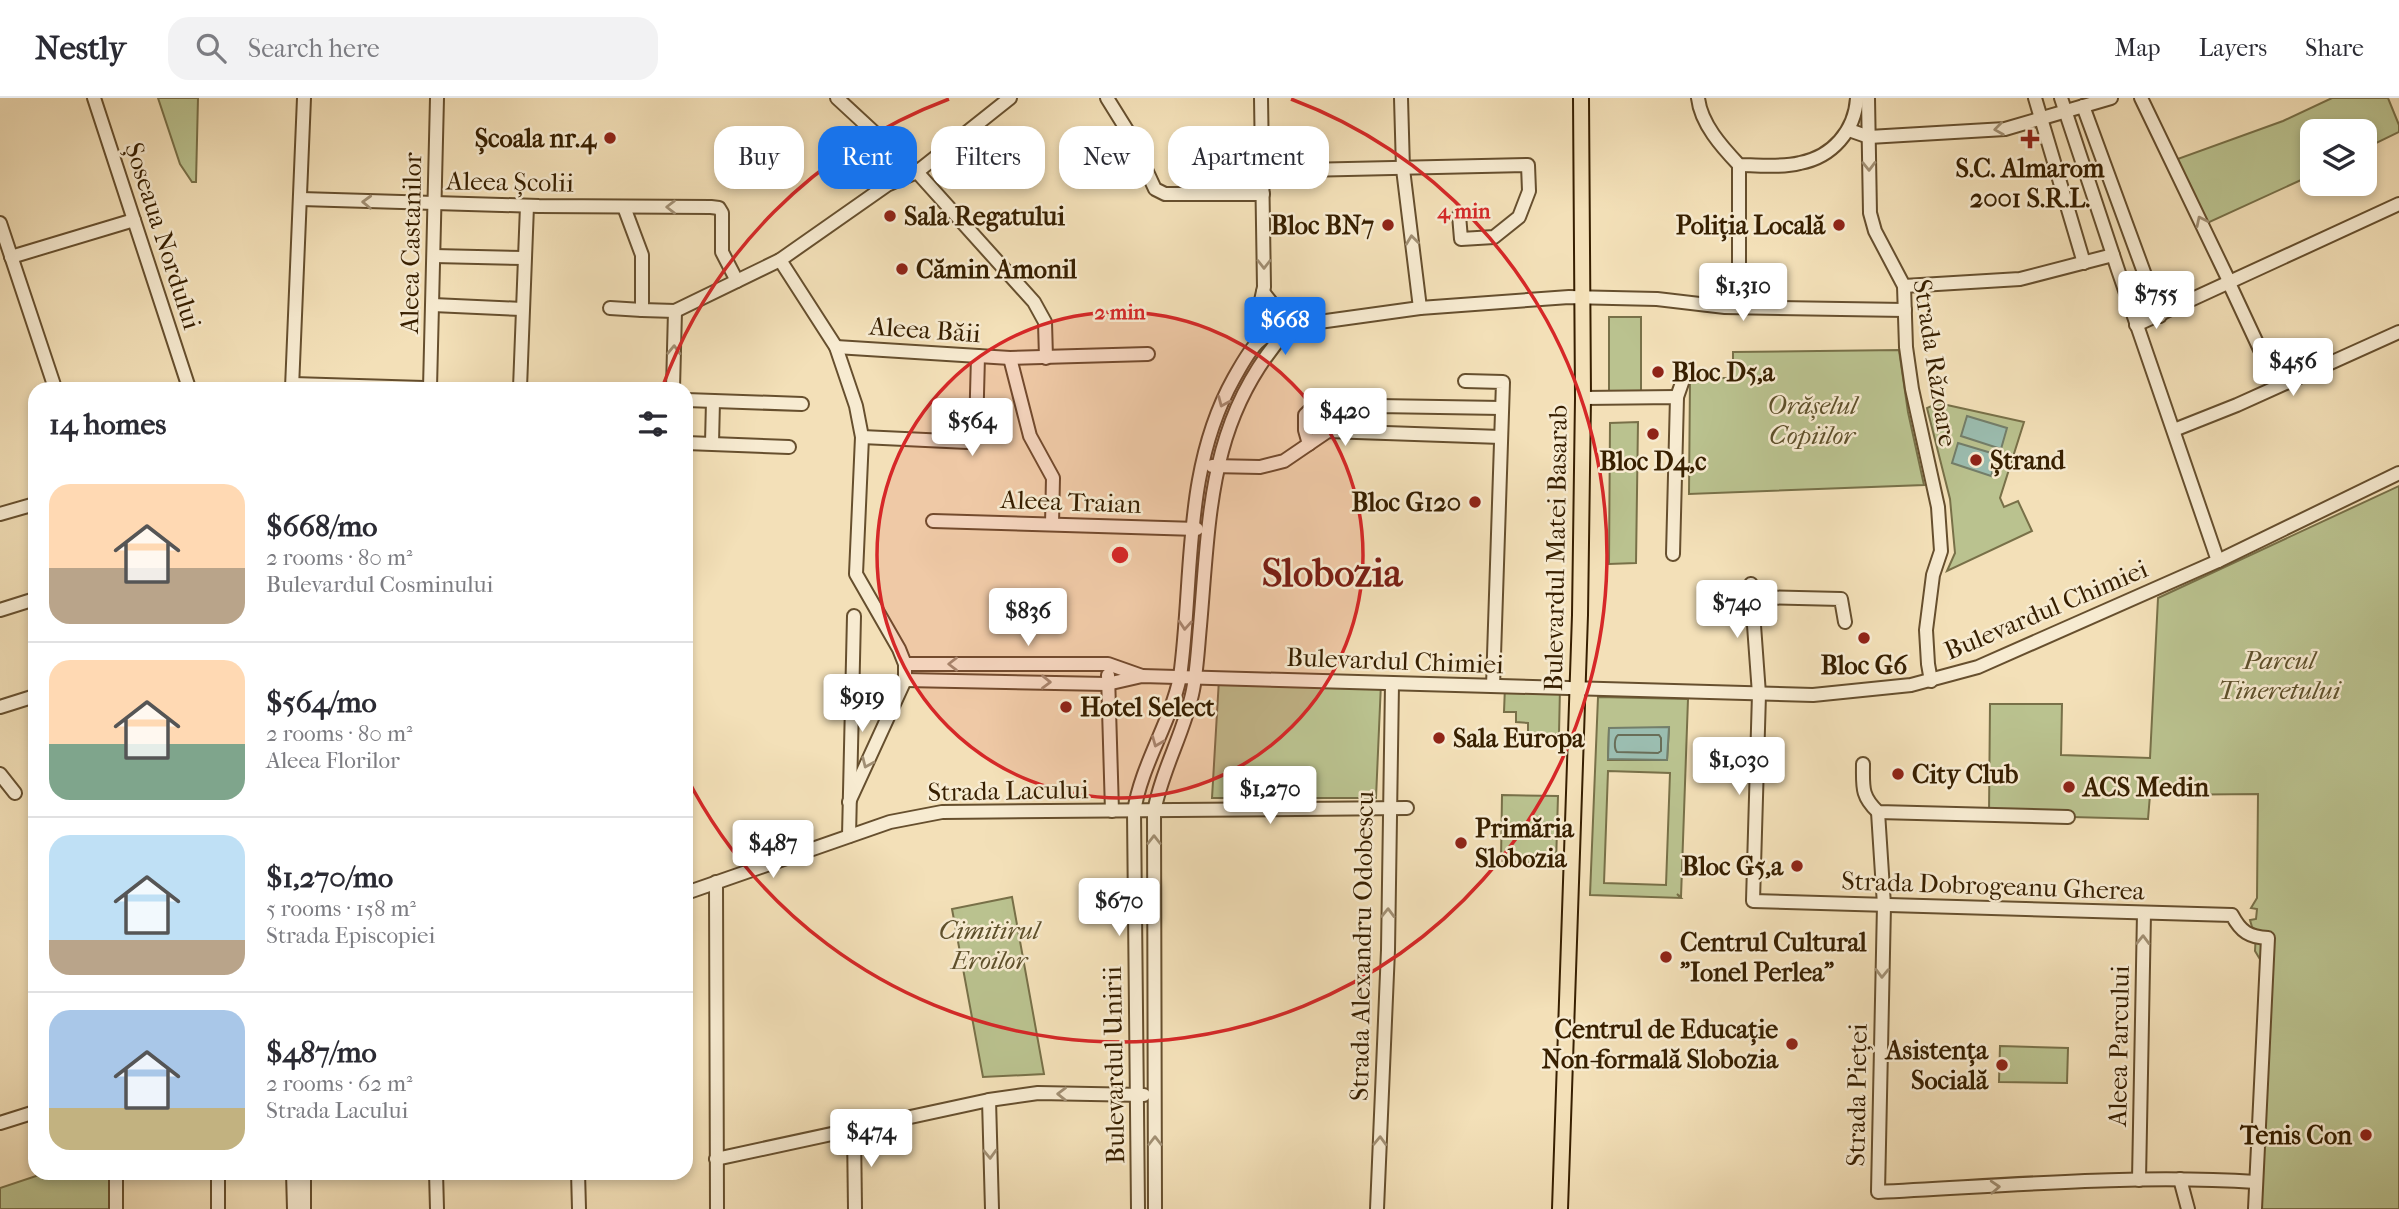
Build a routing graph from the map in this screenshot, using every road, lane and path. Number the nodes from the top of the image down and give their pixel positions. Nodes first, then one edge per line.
1 (94, 98) edge
2 (304, 98) edge
3 (437, 98) edge
4 (836, 98) edge
5 (1010, 98) edge
6 (1107, 98) edge
7 (1261, 98) edge
8 (1401, 98) edge
9 (1581, 98) edge
10 (1698, 98) edge
11 (1857, 98) edge
12 (1868, 98) edge
13 (2035, 98) edge
14 (2061, 98) edge
15 (2110, 98) edge
16 (2141, 98) edge
17 (2083, 106) junction
18 (2065, 112) junction
19 (2040, 119) junction
20 (867, 126) edge
21 (1262, 126) edge
22 (1849, 130) junction
23 (1869, 137) junction
24 (1739, 164) junction
25 (1403, 169) junction
26 (1329, 170) edge
27 (917, 172) joint
28 (881, 189) edge
29 (1263, 189) edge
30 (1263, 194) junction
31 (301, 199) junction
32 (433, 204) junction
33 (2399, 204) edge
34 (527, 205) junction
35 (624, 207) junction
36 (1459, 215) dead end
37 (134, 220) junction
38 (0, 223) edge
39 (2113, 255) junction
40 (434, 256) junction
41 (11, 257) junction
42 (524, 258) junction
43 (780, 260) junction
44 (2084, 263) junction
45 (737, 281) junction
46 (2230, 283) junction
47 (1904, 286) junction
48 (1264, 292) junction
49 (1582, 297) junction
50 (433, 305) junction
51 (1739, 307) junction
52 (1420, 308) junction
53 (522, 309) junction
54 (610, 309) dead end
55 (642, 310) junction
56 (1905, 310) junction
57 (675, 311) junction
58 (2160, 316) junction
59 (1290, 326) junction
60 (2137, 326) junction
61 (2399, 332) edge
62 (1256, 343) junction
63 (836, 346) junction
64 (1148, 354) dead end
65 (978, 356) junction
66 (1010, 358) junction
67 (1046, 358) junction
68 (1684, 377) dead end
69 (1465, 381) dead end
70 (53, 382) edge
71 (187, 382) edge
72 (292, 382) edge
73 (430, 382) edge
74 (520, 382) edge
75 (673, 382) edge
76 (2277, 386) junction
77 (1677, 397) junction
78 (1583, 398) junction
79 (693, 400) edge
80 (713, 401) junction
81 (802, 404) dead end
82 (1502, 408) junction
83 (2174, 430) junction
84 (862, 437) junction
85 (1501, 437) junction
86 (693, 443) edge
87 (712, 443) junction
88 (1309, 443) junction
89 (789, 447) dead end
90 (1201, 465) junction
91 (1217, 466) junction
92 (2399, 473) edge
93 (28, 506) edge
94 (0, 514) edge
95 (933, 521) dead end
96 (1052, 524) junction
97 (1192, 529) junction
98 (1208, 530) junction
99 (1673, 554) dead end
100 (2218, 561) junction
101 (28, 601) edge
102 (0, 610) edge
103 (854, 616) dead end
104 (1845, 622) dead end
105 (905, 664) junction
106 (1108, 664) junction
107 (1142, 676) junction
108 (1180, 677) junction
109 (1195, 678) junction
110 (905, 680) junction
111 (1931, 681) junction
112 (1107, 684) junction
113 (1392, 684) junction
114 (1493, 686) junction
115 (1578, 688) junction
116 (1759, 694) junction
117 (28, 698) edge
118 (0, 707) edge
119 (1863, 764) dead end
120 (0, 774) edge
121 (15, 793) dead end
122 (849, 802) junction
123 (1390, 807) junction
124 (1407, 808) dead end
125 (1112, 811) junction
126 (1134, 812) junction
127 (1154, 812) junction
128 (1878, 812) junction
129 (2068, 817) dead end
130 (849, 836) junction
131 (716, 883) junction
132 (693, 891) edge
133 (1884, 905) junction
134 (2144, 914) junction
135 (1136, 1095) junction
136 (1155, 1095) junction
137 (989, 1100) junction
138 (28, 1114) edge
139 (0, 1124) edge
140 (854, 1130) junction
141 (716, 1158) junction
142 (2180, 1179) junction
143 (116, 1180) edge
144 (218, 1180) edge
145 (293, 1180) edge
146 (304, 1180) edge
147 (436, 1180) edge
148 (578, 1180) edge
149 (2139, 1180) junction
150 (2256, 1182) junction
151 (116, 1209) edge
152 (218, 1209) edge
153 (293, 1209) edge
154 (304, 1209) edge
155 (437, 1209) edge
156 (579, 1209) edge
157 (717, 1209) edge
158 (855, 1209) edge
159 (992, 1209) edge
160 (1138, 1209) edge
161 (1155, 1209) edge
162 (1377, 1209) edge
163 (1560, 1209) edge
164 (2188, 1209) edge
165 (2255, 1209) edge

1 - 37 street, Șoseaua Nordului
2 - 31 street
3 - 32 street, Aleea Castanilor
4 - 20 street
5 - 27 street
6 - 30 street
7 - 21 street
8 - 25 street
9 - 49 main road, Bulevardul Matei Basarab
10 - 24 street
11 - 22 street
12 - 23 street, Strada Răzoare
13 - 19 street
14 - 18 street
15 - 17 street
46 -> 16 street
17 - 18 street
17 - 58 street
18 - 19 street
18 - 39 street
19 -> 23 street
19 - 44 street
22 - 23 street
22 - 24 street
23 -> 47 street, Strada Răzoare
24 - 51 street
25 - 26 street
25 - 36 street
52 -> 25 street
27 - 67 street
28 - 43 street
29 - 30 street
30 -> 48 street
32 -> 31 street, Aleea Școlii
31 - 72 street
32 - 34 street, Aleea Școlii
32 - 40 street, Aleea Castanilor
33 - 46 street
34 - 35 street, Aleea Școlii
34 - 42 street
45 -> 35 street, Aleea Școlii
35 - 55 street
37 - 41 street
37 - 71 street, Șoseaua Nordului
38 - 41 street
39 - 44 street
39 - 60 street
40 - 42 street
40 - 50 street, Aleea Castanilor
41 - 70 street
42 - 53 street
43 - 45 street
43 - 63 street
44 - 47 street
45 - 57 street
46 - 58 street
46 - 76 street
47 - 56 street, Strada Răzoare
48 - 59 street
48 - 62 street
49 - 51 street
49 - 52 street
49 - 78 main road, Bulevardul Matei Basarab
50 - 53 street
50 - 73 street, Aleea Castanilor
51 - 56 street
52 - 59 street
53 - 74 street
54 - 55 street
55 - 57 street
56 - 111 street, Strada Răzoare
75 -> 57 street
58 - 60 street
59 - 62 street
59 - 91 street, Bulevardul Unirii
60 - 83 street
61 - 76 street
62 -> 90 street, Bulevardul Unirii
63 - 65 street, Aleea Băii
63 - 84 street
64 - 67 street, Aleea Băii
65 - 66 street, Aleea Băii
65 - 84 street
66 - 67 street, Aleea Băii
66 - 96 street, Aleea Băii
68 - 77 street
69 - 82 street
76 - 83 street
77 - 78 street
77 - 99 street
78 - 115 main road, Bulevardul Matei Basarab
79 - 80 street
80 - 81 street
80 - 87 street
82 - 85 street
82 - 88 street
83 - 100 street
84 - 105 street
85 - 88 street
85 - 114 street
86 - 87 street
87 - 89 street
88 - 91 street
90 - 91 street
90 - 97 street, Bulevardul Unirii
91 - 98 street, Bulevardul Unirii
92 - 100 street, Bulevardul Chimiei
93 - 94 street
95 - 96 street, Aleea Traian
96 - 97 street, Aleea Traian
97 - 98 street, Aleea Traian
97 -> 108 street, Bulevardul Unirii
98 - 109 street, Bulevardul Unirii
100 - 111 street, Bulevardul Chimiei
101 - 102 street
103 - 122 street
104 - 116 street
106 -> 105 street, Bulevardul Chimiei
105 - 110 street
106 - 107 street, Bulevardul Chimiei
106 - 112 street
107 - 108 street, Bulevardul Chimiei
107 - 112 street, Bulevardul Chimiei
108 - 109 street, Bulevardul Chimiei
108 -> 126 street, Bulevardul Unirii
109 - 113 street, Bulevardul Chimiei
109 - 127 street, Bulevardul Unirii
110 -> 112 street, Bulevardul Chimiei
110 -> 122 street
111 - 116 street, Bulevardul Chimiei
112 - 125 street
113 - 114 street, Bulevardul Chimiei
113 - 123 street, Strada Alexandru Odobescu
114 - 115 street, Bulevardul Chimiei
115 - 116 street, Bulevardul Chimiei
115 - 163 main road, Bulevardul Matei Basarab
116 - 133 street, Strada Dobrogeanu Gherea
117 - 118 street
119 - 128 street
120 - 121 street
122 - 130 street
123 - 124 street, Strada Lacului
123 - 127 street, Strada Lacului
162 -> 123 street, Strada Alexandru Odobescu
125 - 126 street, Strada Lacului
125 - 130 street, Strada Lacului
126 - 127 street, Strada Lacului
126 - 135 street, Bulevardul Unirii
136 -> 127 street, Bulevardul Unirii
128 - 129 street
128 - 133 street
130 - 131 street, Strada Lacului
131 - 132 street, Strada Lacului
131 - 141 street
133 - 134 street, Strada Dobrogeanu Gherea
133 -> 149 street, Strada Pieței
149 -> 134 street, Aleea Parcului
134 - 150 street, Strada Dobrogeanu Gherea
135 - 136 street
135 -> 137 street
135 - 160 street, Bulevardul Unirii
161 -> 136 street, Bulevardul Unirii
137 - 140 street
137 -> 159 street
138 - 139 street
140 - 141 street
140 - 158 street
141 - 157 street
142 - 149 street
142 - 150 street
142 - 164 street
143 - 151 street
144 - 152 street
145 - 153 street
146 - 154 street
147 - 155 street
148 - 156 street
150 - 165 street

